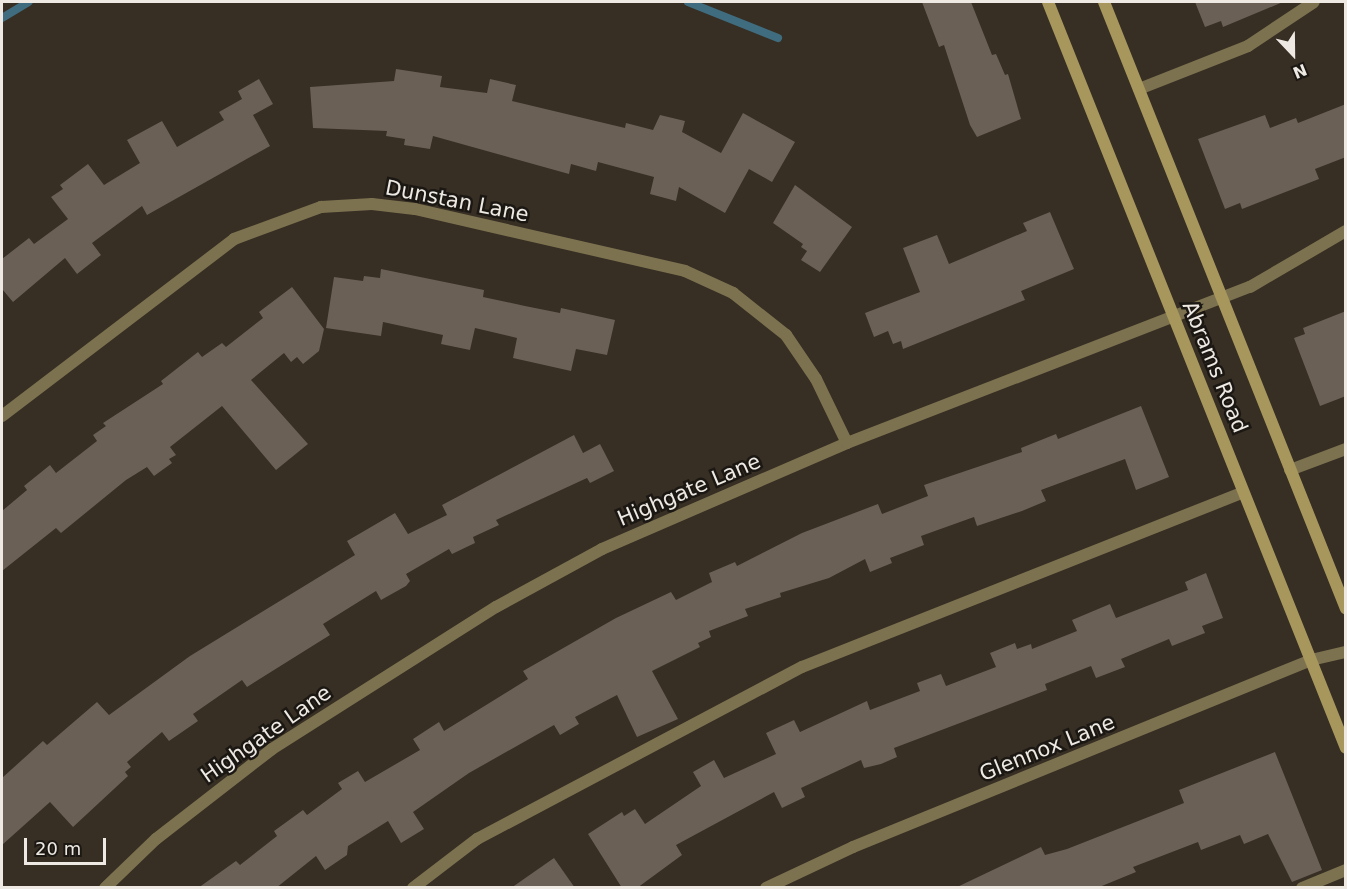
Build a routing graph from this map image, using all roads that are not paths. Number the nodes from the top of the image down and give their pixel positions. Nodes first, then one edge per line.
1 (1048, 2) edge
2 (1104, 2) edge
3 (1314, 2) edge
4 (1139, 90) junction
5 (1346, 231) edge
6 (1222, 299) junction
7 (1174, 318) junction
8 (2, 416) edge
9 (847, 443) junction
10 (1346, 448) edge
11 (1290, 470) junction
12 (1243, 492) junction
13 (1346, 609) edge
14 (1346, 652) edge
15 (1311, 660) junction
16 (1346, 748) edge
17 (1346, 870) edge
18 (105, 888) edge
19 (413, 888) edge
20 (766, 888) edge
21 (1302, 888) edge

1 - 7 main road, Abrams Road
2 - 4 main road, Abrams Road
3 - 4 street
4 - 6 main road, Abrams Road
5 - 6 street, Highgate Lane
6 - 7 street, Highgate Lane
6 - 11 main road, Abrams Road
7 - 9 street, Highgate Lane
7 - 12 main road, Abrams Road
8 - 9 street, Dunstan Lane
9 - 18 street, Highgate Lane
10 - 11 street
11 - 13 main road, Abrams Road
12 - 15 main road, Abrams Road
12 - 19 street
14 - 15 street, Glennox Lane
15 - 16 main road, Abrams Road
15 - 20 street, Glennox Lane
17 - 21 street

